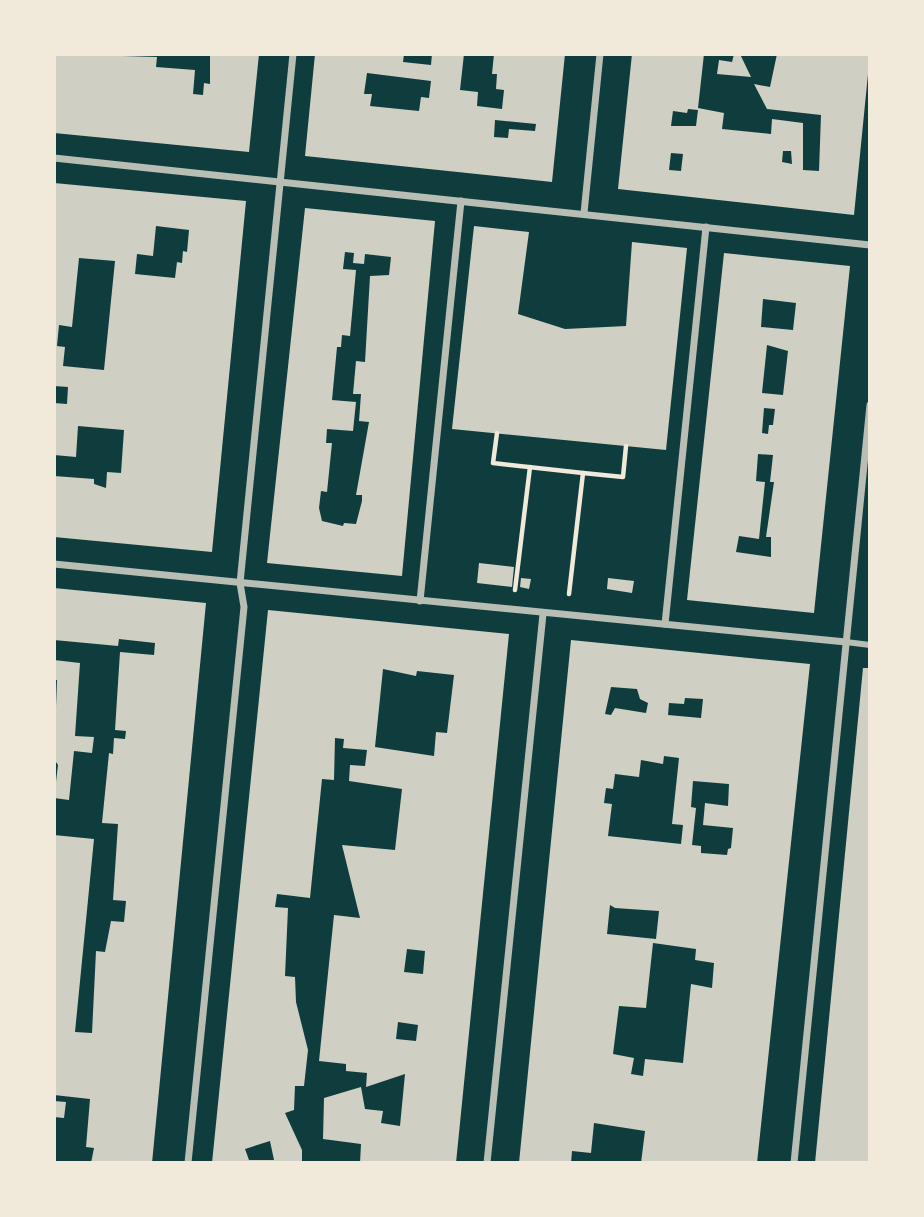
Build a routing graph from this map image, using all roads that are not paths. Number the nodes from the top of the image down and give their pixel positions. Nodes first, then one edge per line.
1 (293, 54) edge
2 (600, 54) edge
3 (54, 158) edge
4 (281, 182) junction
5 (461, 201) junction
6 (584, 213) junction
7 (706, 227) junction
8 (870, 245) edge
9 (870, 405) edge
10 (54, 564) edge
11 (240, 583) junction
12 (420, 601) junction
13 (543, 614) junction
14 (665, 624) junction
15 (846, 642) junction
16 (870, 645) edge
17 (188, 1163) edge
18 (488, 1163) edge
19 (794, 1163) edge

1 - 4 street
2 - 6 street
3 - 4 street
4 - 5 street
4 - 11 street
5 - 6 street
5 - 12 street
6 - 7 street
7 - 8 street
7 - 14 street
9 - 15 street
10 - 11 street
11 - 12 street
11 - 17 street
12 - 13 street
13 - 14 street
13 - 18 street
14 - 15 street
15 - 16 street
15 - 19 street

